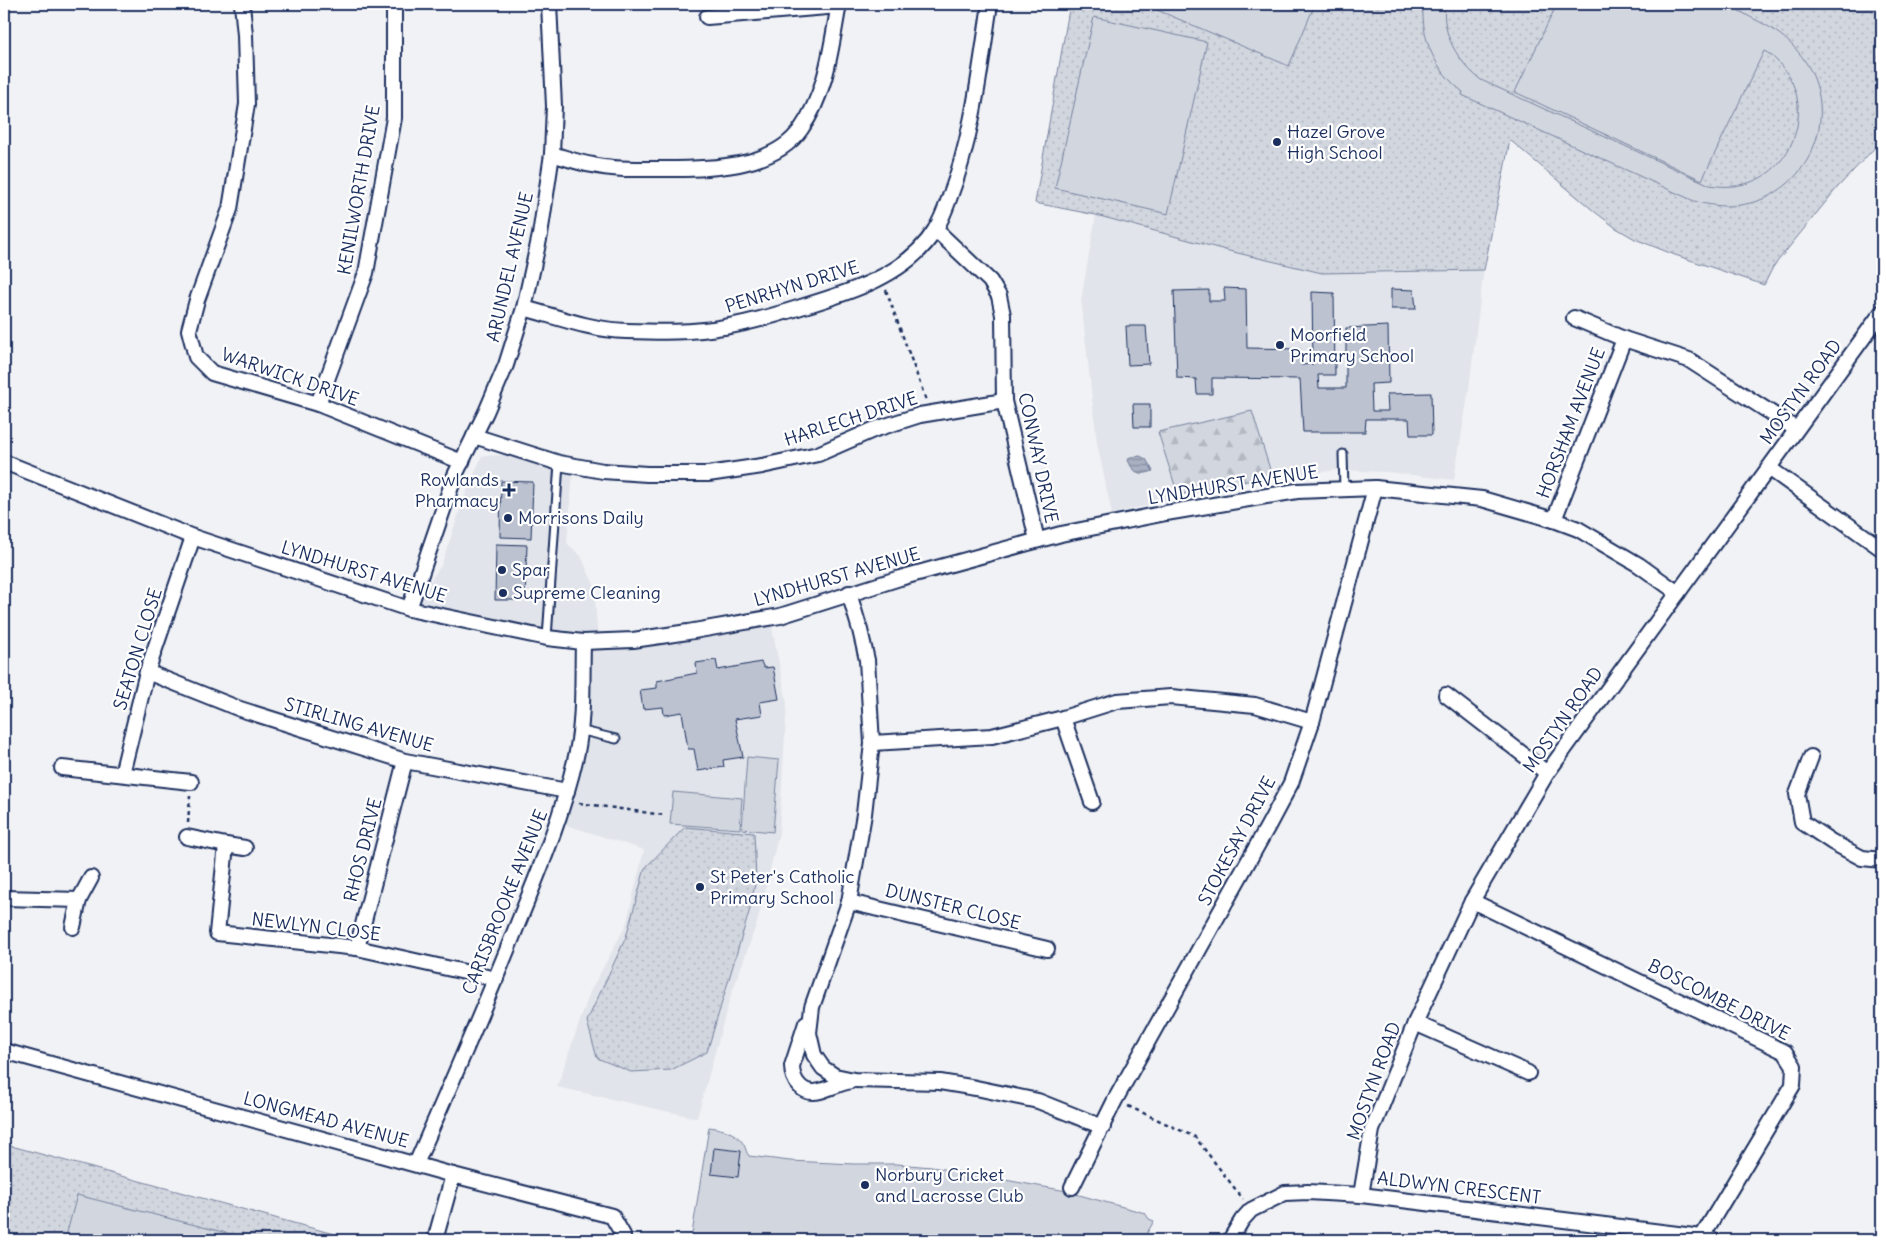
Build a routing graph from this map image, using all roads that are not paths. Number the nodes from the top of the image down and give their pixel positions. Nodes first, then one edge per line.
1 (242, 4) edge
2 (394, 4) edge
3 (549, 4) edge
4 (990, 4) edge
5 (839, 5) edge
6 (707, 17) dead end
7 (552, 154) junction
8 (936, 230) junction
9 (524, 308) junction
10 (1882, 312) edge
11 (1574, 318) dead end
12 (1624, 339) junction
13 (1004, 401) junction
14 (318, 404) junction
15 (1796, 429) junction
16 (474, 436) junction
17 (1343, 454) dead end
18 (4, 462) edge
19 (462, 462) junction
20 (559, 463) junction
21 (1769, 468) junction
22 (1375, 488) junction
23 (1344, 489) junction
24 (1554, 520) junction
25 (194, 537) junction
26 (1036, 540) junction
27 (1882, 549) edge
28 (1678, 593) junction
29 (849, 594) junction
30 (409, 609) junction
31 (547, 638) junction
32 (583, 642) junction
33 (147, 672) junction
34 (1446, 696) dead end
35 (1063, 718) junction
36 (1312, 722) junction
37 (579, 730) junction
38 (616, 739) dead end
39 (872, 743) junction
40 (1811, 757) dead end
41 (405, 761) junction
42 (62, 768) dead end
43 (1547, 773) junction
44 (122, 774) junction
45 (191, 782) road end
46 (566, 796) junction
47 (1092, 802) dead end
48 (187, 837) road end
49 (226, 845) junction
50 (245, 848) dead end
51 (1882, 860) edge
52 (91, 878) dead end
53 (4, 898) edge
54 (79, 900) junction
55 (1472, 901) junction
56 (849, 902) junction
57 (74, 927) dead end
58 (357, 948) junction
59 (1047, 949) dead end
60 (496, 979) junction
61 (812, 1008) junction
62 (1415, 1023) junction
63 (4, 1052) edge
64 (1528, 1073) dead end
65 (854, 1080) junction
66 (1103, 1127) junction
67 (416, 1164) junction
68 (454, 1175) junction
69 (1072, 1187) dead end
70 (1361, 1195) junction
71 (1705, 1239) edge
72 (435, 1240) edge
73 (624, 1240) edge
74 (1230, 1240) edge

1 - 14 street, WARWICK DRIVE
2 - 14 street, KENILWORTH DRIVE
3 - 7 street, ARUNDEL AVENUE
4 - 8 street, PENRHYN DRIVE
5 - 6 street
5 - 7 street
7 - 9 street, ARUNDEL AVENUE
8 - 9 street, PENRHYN DRIVE
8 - 13 street, CONWAY DRIVE
9 - 16 street, ARUNDEL AVENUE
10 - 15 street, MOSTYN ROAD
11 - 12 street
12 - 15 street
12 - 24 street, HORSHAM AVENUE
13 - 20 street, HARLECH DRIVE
13 - 26 street, CONWAY DRIVE
14 - 19 street, WARWICK DRIVE
15 - 21 street, MOSTYN ROAD
16 - 19 street, ARUNDEL AVENUE
16 - 20 street, HARLECH DRIVE
17 - 23 lane
18 - 25 street, LYNDHURST AVENUE
19 - 30 street, ARUNDEL AVENUE
20 - 31 lane
21 - 27 street
21 - 28 street, MOSTYN ROAD
22 - 23 street, LYNDHURST AVENUE
22 - 24 street, LYNDHURST AVENUE
22 - 36 street, STOKESAY DRIVE
23 - 26 street, LYNDHURST AVENUE
24 - 28 street, LYNDHURST AVENUE
25 - 30 street, LYNDHURST AVENUE
25 - 33 street, SEATON CLOSE
26 - 29 street, LYNDHURST AVENUE
28 - 43 street, MOSTYN ROAD
29 - 32 street, LYNDHURST AVENUE
29 - 39 street
30 - 31 street, LYNDHURST AVENUE
31 - 32 street, LYNDHURST AVENUE
32 - 37 street, CARISBROOKE AVENUE
33 - 41 street, STIRLING AVENUE
33 - 44 street, SEATON CLOSE
34 - 43 street
35 - 36 street
35 - 39 street
35 - 47 street
36 - 66 street, STOKESAY DRIVE
37 - 38 lane
37 - 46 street, CARISBROOKE AVENUE
39 - 56 street
40 - 51 street
41 - 46 street, STIRLING AVENUE
41 - 58 street, RHOS DRIVE
42 - 44 street
43 - 55 street, MOSTYN ROAD
44 - 45 street
46 - 60 street, CARISBROOKE AVENUE
48 - 49 street
49 - 50 street
49 - 58 street, NEWLYN CLOSE
52 - 54 street
53 - 54 street
54 - 57 street
55 - 62 street, MOSTYN ROAD
55 - 71 street, BOSCOMBE DRIVE
56 - 59 street, DUNSTER CLOSE
56 - 61 street
58 - 60 street, NEWLYN CLOSE
60 - 67 street, CARISBROOKE AVENUE
61 - 65 street
61 - 65 street
62 - 64 street
62 - 70 street, MOSTYN ROAD
63 - 67 street, LONGMEAD AVENUE
65 - 66 street
66 - 69 street, STOKESAY DRIVE
67 - 68 street, LONGMEAD AVENUE
68 - 72 street
68 - 73 street, LONGMEAD AVENUE
70 - 71 street, ALDWYN CRESCENT
70 - 74 street, ALDWYN CRESCENT

